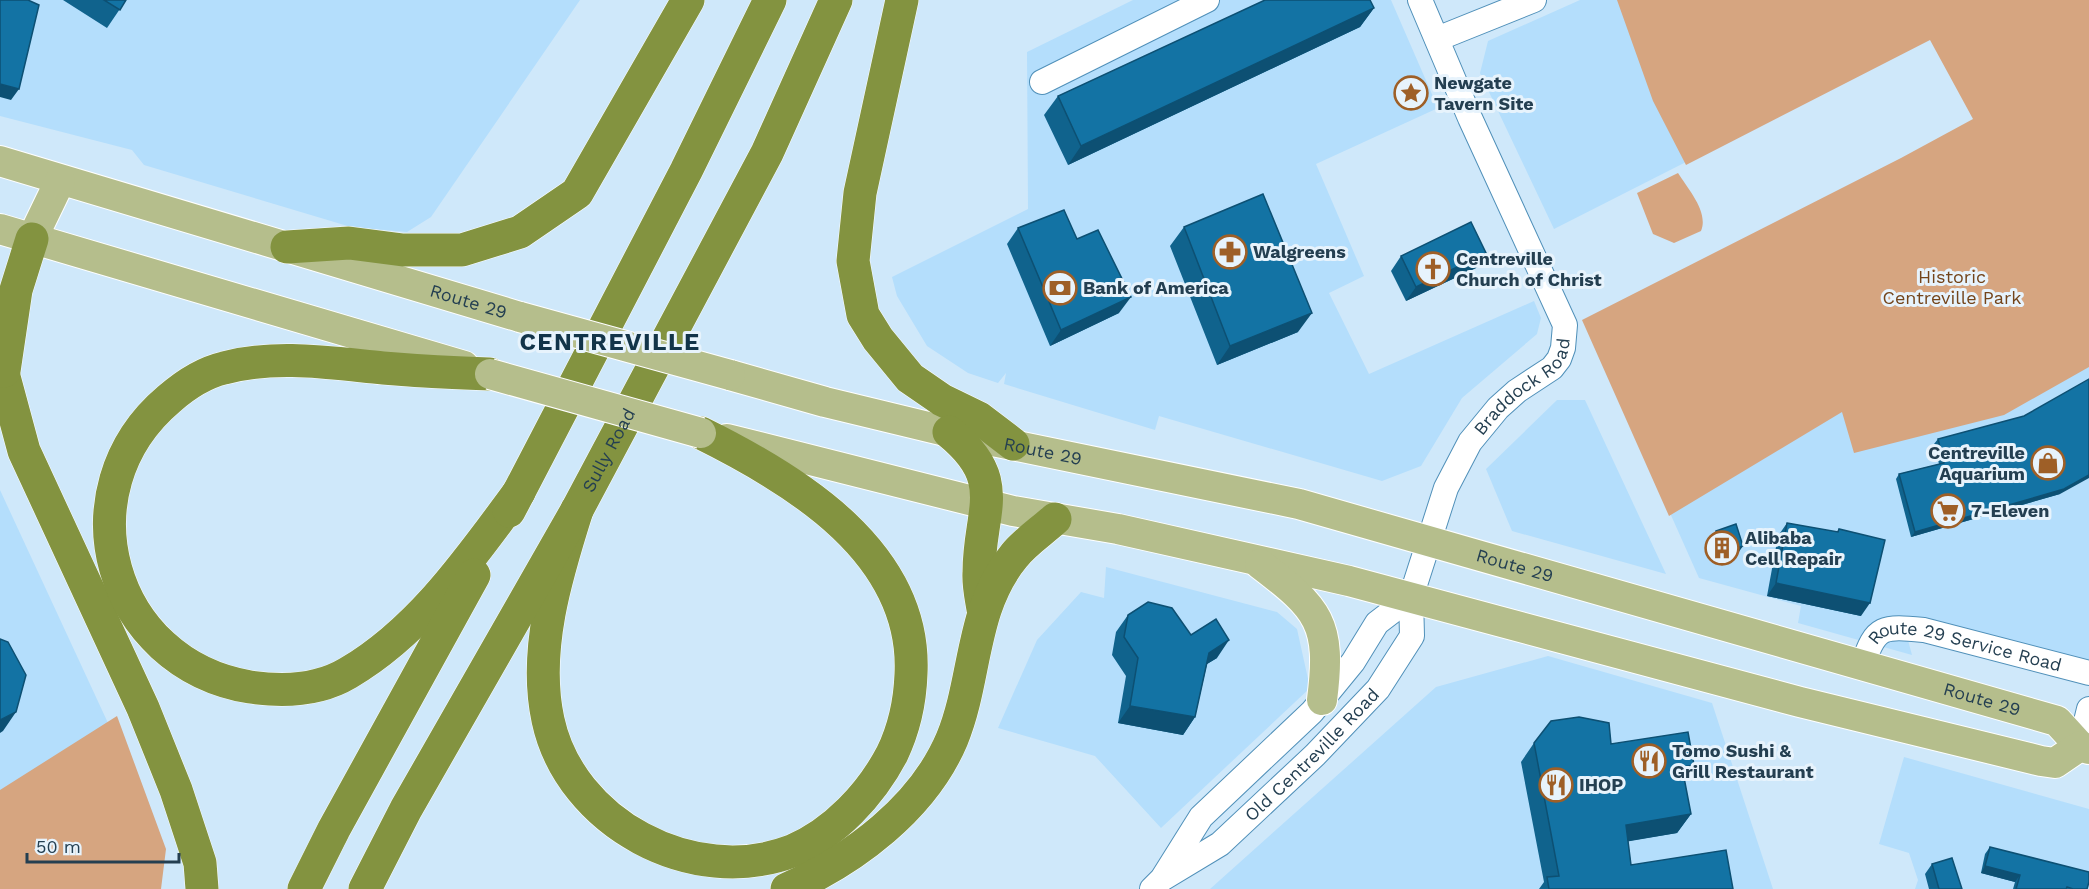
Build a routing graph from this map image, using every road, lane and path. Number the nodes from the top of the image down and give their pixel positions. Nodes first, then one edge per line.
1 (688, 0) edge
2 (770, 0) edge
3 (836, 0) edge
4 (903, 0) edge
5 (1207, 0) edge
6 (1420, 0) edge
7 (1534, 0) edge
8 (1437, 39) junction
9 (1042, 82) dead end
10 (0, 162) edge
11 (60, 180) junction
12 (0, 229) edge
13 (32, 240) junction
14 (287, 247) junction
15 (2, 367) edge
16 (490, 374) junction
17 (949, 432) junction
18 (701, 433) junction
19 (1013, 444) junction
20 (519, 492) junction
21 (988, 505) junction
22 (577, 510) junction
23 (1055, 519) junction
24 (1429, 540) junction
25 (1253, 558) junction
26 (1411, 597) junction
27 (983, 609) junction
28 (1863, 665) junction
29 (2089, 674) edge
30 (1322, 700) junction
31 (2089, 709) edge
32 (2084, 747) edge
33 (1157, 884) edge
34 (202, 889) edge
35 (304, 889) edge
36 (365, 889) edge
37 (787, 889) edge

1 - 14 highway
2 - 20 highway
3 - 22 highway, Sully Road
4 - 19 highway
5 - 9 street
6 - 8 street, Braddock Road
7 - 8 street
8 - 24 street, Braddock Road
10 - 11 main road, Route 29
11 - 13 main road
11 - 14 main road, Route 29
12 - 13 main road
13 - 15 highway
13 - 16 main road
14 - 17 main road, Route 29, bridge
15 - 34 highway
16 - 18 main road, bridge
16 - 20 highway
17 - 19 main road, Route 29
17 - 21 highway
18 - 21 main road
18 - 22 highway
19 - 24 main road, Route 29
20 - 35 highway
21 - 23 main road
21 - 27 highway
22 - 36 highway, Sully Road
23 - 25 main road
23 - 27 highway
24 - 26 street, Old Centreville Road
24 - 28 main road, Route 29
25 - 26 main road
25 - 30 main road
26 - 30 street, Old Centreville Road
26 - 32 main road
26 - 33 street, Old Centreville Road
27 - 37 highway
28 - 29 street, Route 29 Service Road
28 - 32 main road, Route 29
30 - 33 street, Old Centreville Road
31 - 32 street

